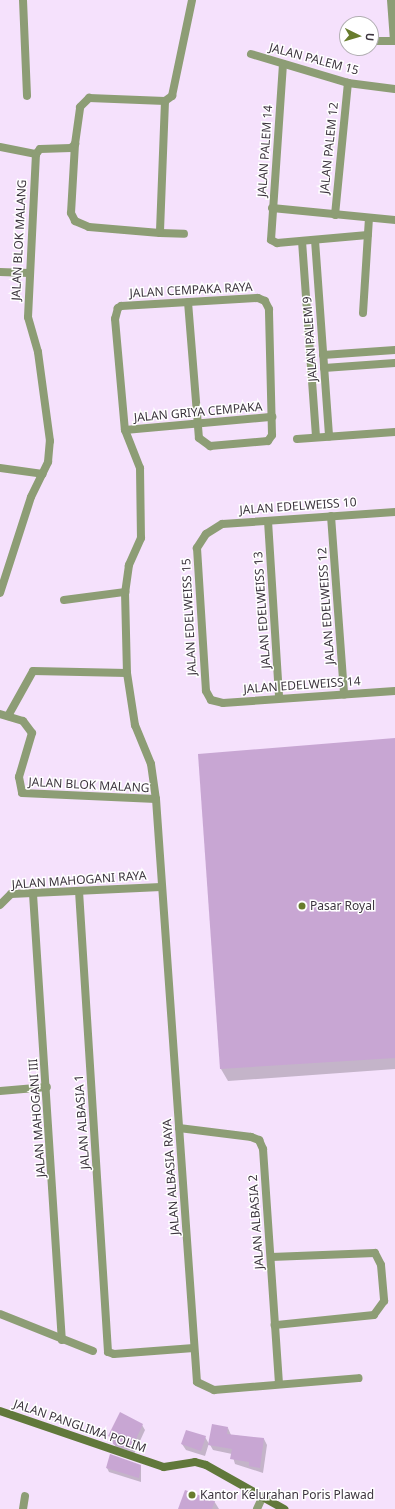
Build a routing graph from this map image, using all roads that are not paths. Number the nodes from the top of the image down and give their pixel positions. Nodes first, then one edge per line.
1 (23, 0) edge
2 (192, 0) edge
3 (390, 0) edge
4 (379, 41) edge
5 (394, 41) edge
6 (252, 54) dead end
7 (283, 64) junction
8 (348, 83) junction
9 (395, 89) edge
10 (27, 96) dead end
11 (165, 101) junction
12 (75, 144) junction
13 (0, 147) edge
14 (36, 154) junction
15 (272, 208) junction
16 (335, 214) junction
17 (370, 218) junction
18 (395, 220) edge
19 (160, 233) junction
20 (184, 234) dead end
21 (368, 235) junction
22 (315, 240) junction
23 (302, 241) junction
24 (0, 272) edge
25 (29, 273) junction
26 (188, 302) junction
27 (363, 314) dead end
28 (395, 350) edge
29 (323, 354) junction
30 (395, 363) edge
31 (324, 368) junction
32 (272, 417) junction
33 (195, 422) junction
34 (125, 430) junction
35 (395, 432) edge
36 (329, 436) junction
37 (316, 437) junction
38 (297, 439) dead end
39 (0, 468) edge
40 (43, 474) junction
41 (395, 512) edge
42 (331, 516) junction
43 (268, 520) junction
44 (206, 534) joint
45 (125, 592) junction
46 (0, 593) edge
47 (64, 600) dead end
48 (127, 672) junction
49 (395, 691) edge
50 (344, 694) junction
51 (279, 698) junction
52 (211, 700) joint
53 (0, 714) edge
54 (8, 716) junction
55 (156, 800) junction
56 (161, 887) junction
57 (79, 891) junction
58 (33, 894) junction
59 (0, 904) edge
60 (47, 1087) junction
61 (0, 1091) edge
62 (179, 1128) junction
63 (271, 1257) junction
64 (0, 1314) edge
65 (275, 1325) junction
66 (62, 1340) junction
67 (194, 1348) junction
68 (93, 1350) dead end
69 (359, 1378) dead end
70 (279, 1383) junction
71 (4, 1412) edge
72 (25, 1496) dead end
73 (262, 1498) junction
74 (23, 1509) edge
75 (257, 1509) edge
76 (284, 1509) edge

1 - 10 street
2 - 11 street
3 - 5 street
4 - 5 street
6 - 7 street, JALAN PALEM 15
7 - 8 street, JALAN PALEM 15
7 - 15 street, JALAN PALEM 14
8 - 9 street, JALAN PALEM 15
8 - 16 street, JALAN PALEM 12
11 - 12 street
11 - 19 street
12 - 14 street
12 - 19 street
13 - 14 street
14 - 25 street, JALAN BLOK MALANG
15 - 16 street
15 - 23 street, JALAN PALEM 14
16 - 17 street
17 - 18 street
17 - 21 street
19 - 20 street
21 - 22 street
21 - 27 street
22 - 23 street
22 - 29 street, JALAN PALEM 9
23 - 37 street, JALAN PALEM 9
24 - 25 street
25 - 40 street, JALAN BLOK MALANG
26 - 32 street, JALAN CEMPAKA RAYA
26 - 33 street
26 - 34 street, JALAN CEMPAKA RAYA
28 - 29 street
29 - 31 street, JALAN PALEM 9
30 - 31 street
31 - 36 street, JALAN PALEM 9
32 - 33 street, JALAN GRIYA CEMPAKA
32 - 33 street, JALAN CEMPAKA RAYA
33 - 34 street, JALAN GRIYA CEMPAKA
34 - 45 street, JALAN CEMPAKA RAYA
35 - 36 street
36 - 37 street
37 - 38 street
39 - 40 street
40 - 46 street, JALAN BLOK MALANG
41 - 42 street, JALAN EDELWEISS 10
42 - 43 street, JALAN EDELWEISS 10
42 - 50 street, JALAN EDELWEISS 12
43 - 44 street, JALAN EDELWEISS 10
43 - 51 street, JALAN EDELWEISS 13
44 - 52 street, JALAN EDELWEISS 15
45 - 47 street
45 - 48 street, JALAN CEMPAKA RAYA
48 - 54 street
48 - 55 street, JALAN CEMPAKA RAYA
49 - 50 street, JALAN EDELWEISS 14
50 - 51 street, JALAN EDELWEISS 14
51 - 52 street, JALAN EDELWEISS 14
53 - 54 street
54 - 55 street, JALAN BLOK MALANG
55 - 56 street, JALAN CEMPAKA RAYA
56 - 57 street, JALAN MAHOGANI RAYA
56 - 62 street, JALAN ALBASIA RAYA
57 - 58 street, JALAN MAHOGANI RAYA
57 - 67 street, JALAN ALBASIA 1
58 - 59 street, JALAN MAHOGANI RAYA
58 - 60 street, JALAN MAHOGANI III
60 - 61 street
60 - 66 street, JALAN MAHOGANI III
62 - 63 street, JALAN ALBASIA 2
62 - 67 street, JALAN ALBASIA RAYA
63 - 65 street, JALAN ALBASIA 2
63 - 65 street
64 - 66 street
65 - 70 street, JALAN ALBASIA 2
66 - 68 street
67 - 70 street, JALAN ALBASIA RAYA
69 - 70 street, JALAN ALBASIA RAYA
71 - 73 street, JALAN PANGLIMA POLIM
72 - 74 street
73 - 75 street
73 - 76 street, JALAN PANGLIMA POLIM

